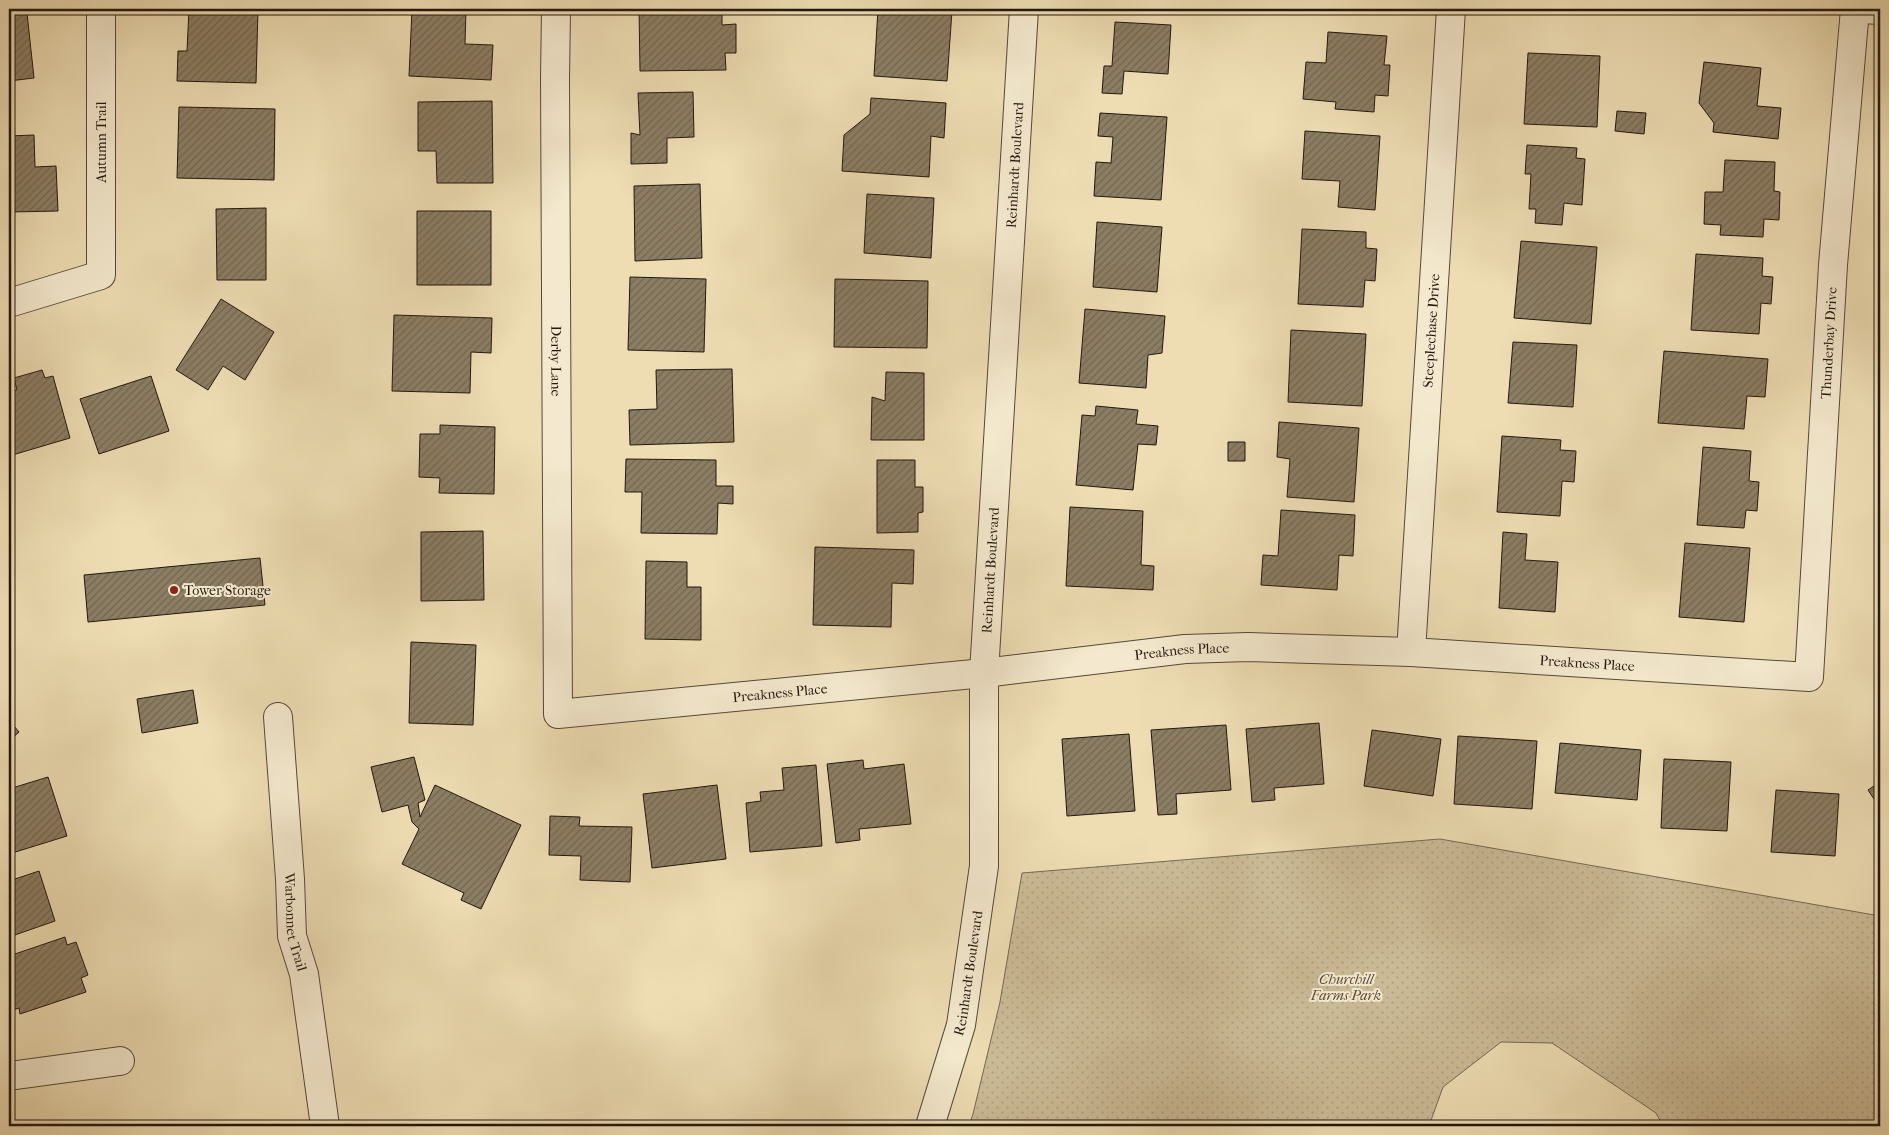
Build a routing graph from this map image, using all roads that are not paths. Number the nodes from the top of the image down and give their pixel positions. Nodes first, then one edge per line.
1 (101, 9) edge
2 (556, 9) edge
3 (1024, 9) edge
4 (1451, 9) edge
5 (1855, 9) edge
6 (1861, 9) edge
7 (1880, 10) edge
8 (9, 303) edge
9 (1411, 652) junction
10 (984, 673) junction
11 (1809, 677) joint
12 (558, 714) joint
13 (278, 717) dead end
14 (120, 1061) dead end
15 (9, 1076) edge
16 (325, 1126) edge
17 (930, 1126) edge

1 - 8 street, Autumn Trail
2 - 12 street, Derby Lane
3 - 10 street, Reinhardt Boulevard
4 - 9 street, Steeplechase Drive
5 - 11 street, Thunderbay Drive
6 - 7 street
9 - 10 street, Preakness Place
9 - 11 street, Preakness Place
10 - 12 street, Preakness Place
10 - 17 street, Reinhardt Boulevard
13 - 16 street, Warbonnet Trail
14 - 15 street

